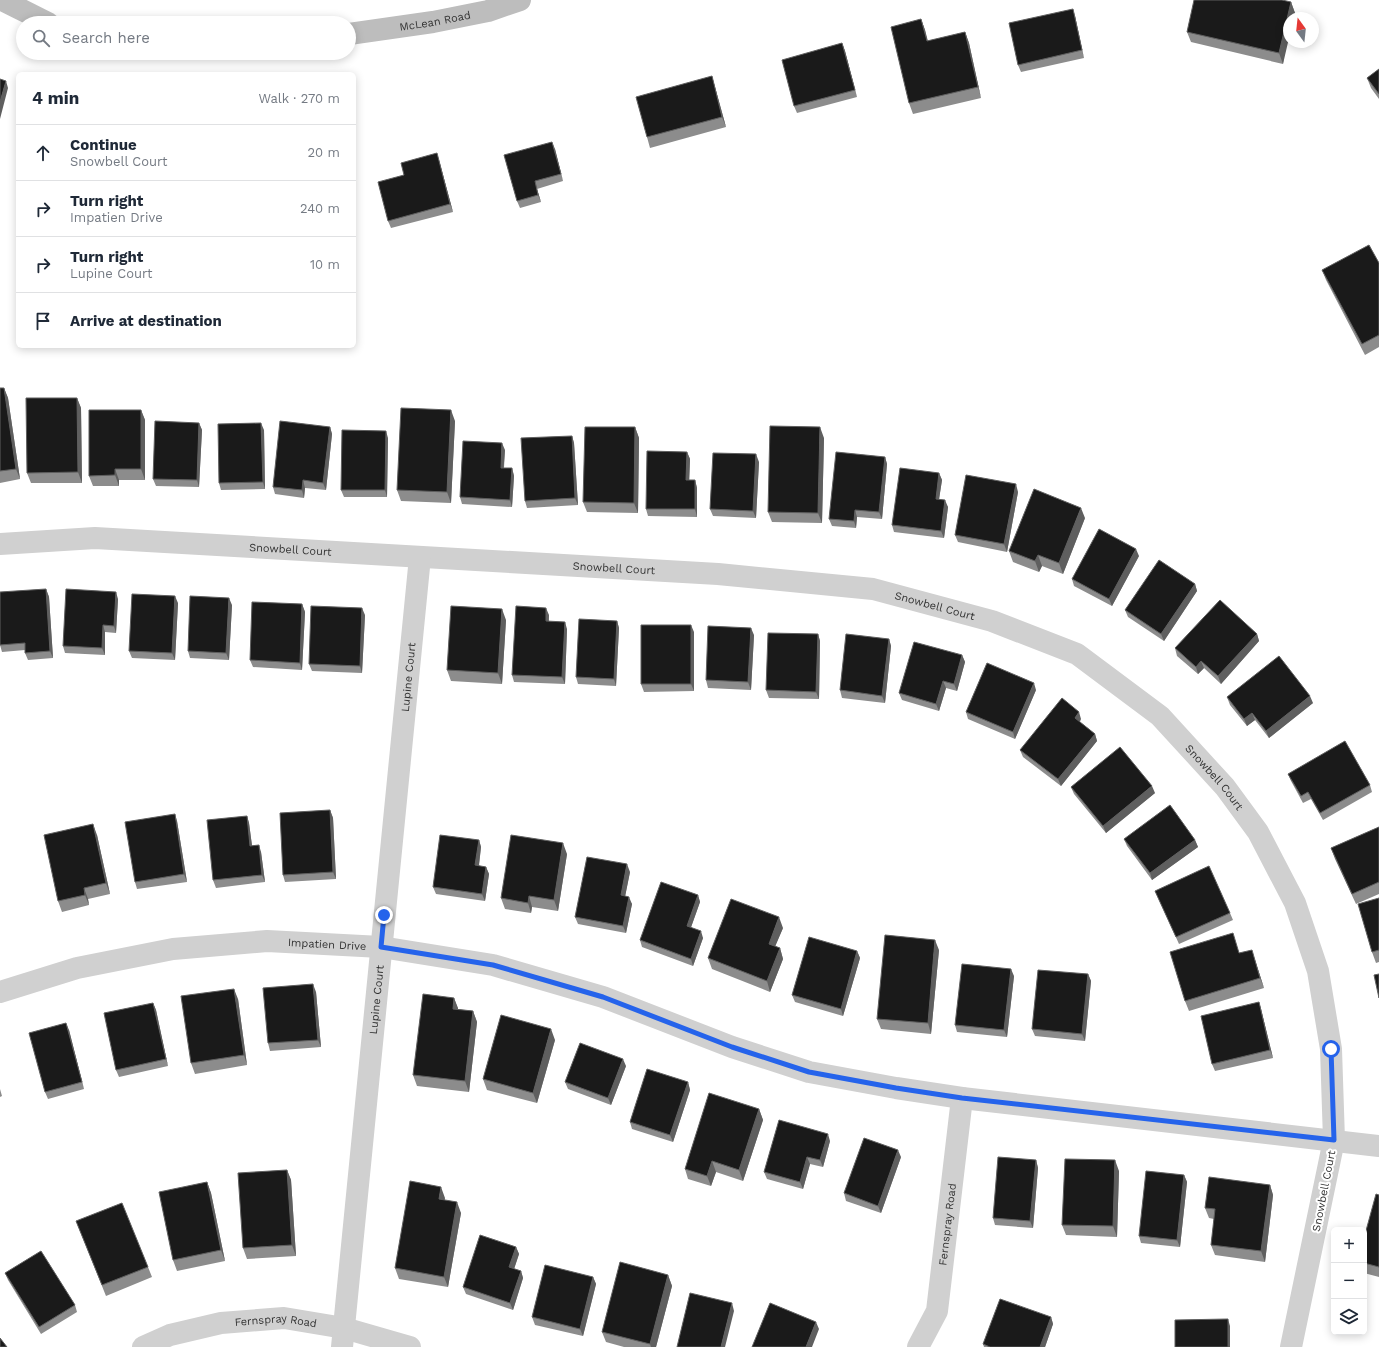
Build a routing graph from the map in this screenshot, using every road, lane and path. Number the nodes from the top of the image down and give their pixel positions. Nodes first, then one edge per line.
1 (2, 0) edge
2 (520, 0) edge
3 (34, 16) edge
4 (356, 33) edge
5 (0, 544) edge
6 (420, 557) junction
7 (381, 947) junction
8 (0, 992) edge
9 (962, 1098) junction
10 (1334, 1140) junction
11 (1379, 1146) edge
12 (343, 1337) edge
13 (143, 1347) edge
14 (410, 1347) edge
15 (918, 1347) edge
16 (1291, 1347) edge

1 - 3 street
2 - 4 street, McLean Road
5 - 6 street, Snowbell Court
6 - 7 street, Lupine Court
6 - 10 street, Snowbell Court
7 - 8 street, Impatien Drive
7 - 9 street, Impatien Drive
7 - 12 street, Lupine Court
9 - 10 street, Impatien Drive
9 - 15 street, Fernspray Road
10 - 11 street, Impatien Drive
10 - 16 street, Snowbell Court
12 - 13 street, Fernspray Road
12 - 14 street, Fernspray Road

